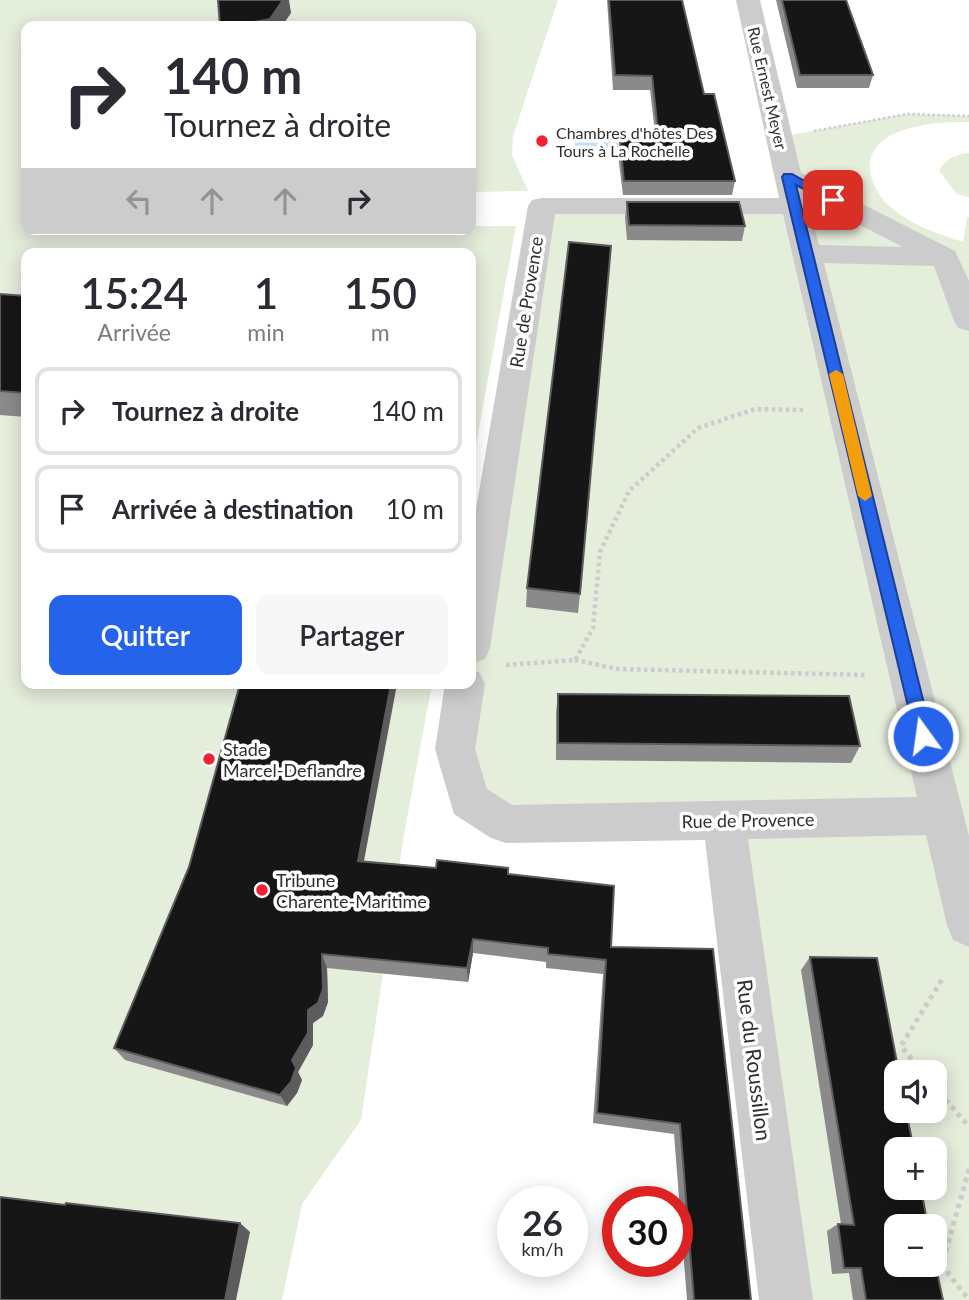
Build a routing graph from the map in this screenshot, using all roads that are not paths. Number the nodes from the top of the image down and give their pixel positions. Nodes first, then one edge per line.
1 (748, 0) edge
2 (791, 191) junction
3 (807, 254) junction
4 (945, 257) junction
5 (969, 321) edge
6 (476, 617) edge
7 (481, 675) edge
8 (942, 816) junction
9 (724, 821) junction
10 (969, 925) edge
11 (786, 1300) edge

1 - 2 street, Rue Ernest Meyer
2 - 3 street, Rue Ernest Meyer
2 - 4 street
2 - 6 street, Rue de Provence
3 - 4 street
3 - 8 street, Rue Ernest Meyer
4 - 5 street
7 - 9 street, Rue de Provence
8 - 9 street, Rue de Provence
8 - 10 street, Rue Ernest Meyer
9 - 11 street, Rue du Roussillon

